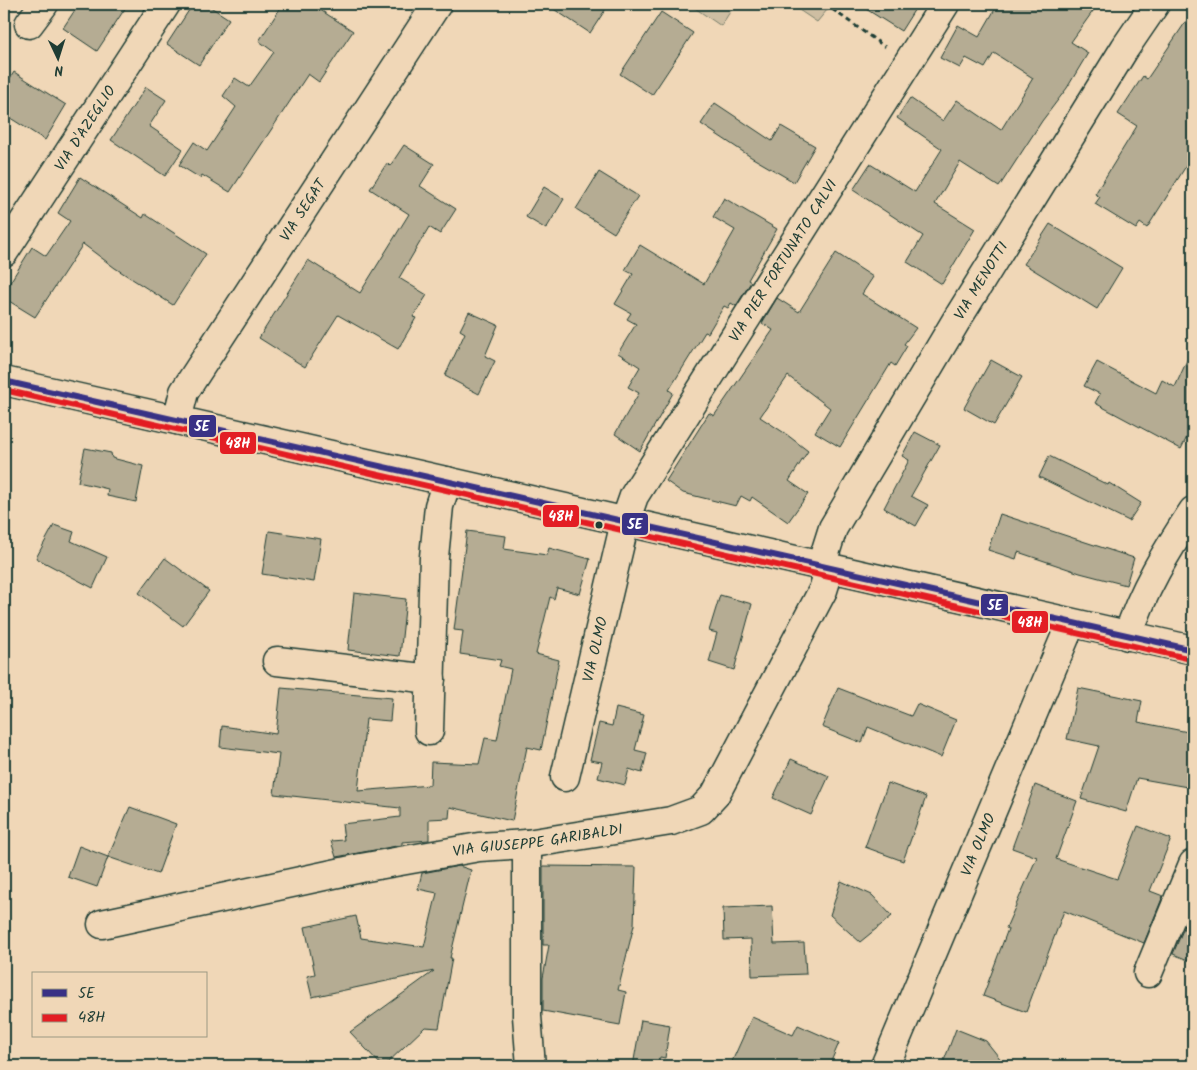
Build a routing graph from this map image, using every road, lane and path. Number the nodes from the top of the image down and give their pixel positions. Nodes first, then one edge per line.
1 (166, 4) edge
2 (437, 4) edge
3 (825, 4) edge
4 (945, 4) edge
5 (1155, 4) edge
6 (908, 64) junction
7 (4, 252) edge
8 (4, 381) edge
9 (177, 420) junction
10 (447, 481) junction
11 (1193, 511) edge
12 (625, 522) junction
13 (825, 567) junction
14 (1071, 623) junction
15 (1128, 636) junction
16 (1193, 650) edge
17 (277, 661) dead end
18 (431, 679) junction
19 (429, 731) dead end
20 (565, 777) dead end
21 (527, 844) junction
22 (1193, 864) edge
23 (102, 924) dead end
24 (1148, 974) dead end
25 (531, 1066) edge
26 (884, 1066) edge

1 - 7 street, VIA D'AZEGLIO
2 - 9 street, VIA SEGAT
3 - 6 path
4 - 6 street, VIA PIER FORTUNATO CALVI
5 - 13 street, VIA MENOTTI
6 - 12 street, VIA PIER FORTUNATO CALVI
8 - 9 street
9 - 10 street
10 - 12 street
10 - 18 street
11 - 15 street
12 - 13 street
12 - 20 street, VIA OLMO
13 - 14 street
13 - 21 street, VIA GIUSEPPE GARIBALDI
14 - 15 street
14 - 26 street, VIA OLMO
15 - 16 street
17 - 18 street
18 - 19 street
21 - 23 street, VIA GIUSEPPE GARIBALDI
21 - 25 street
22 - 24 street

